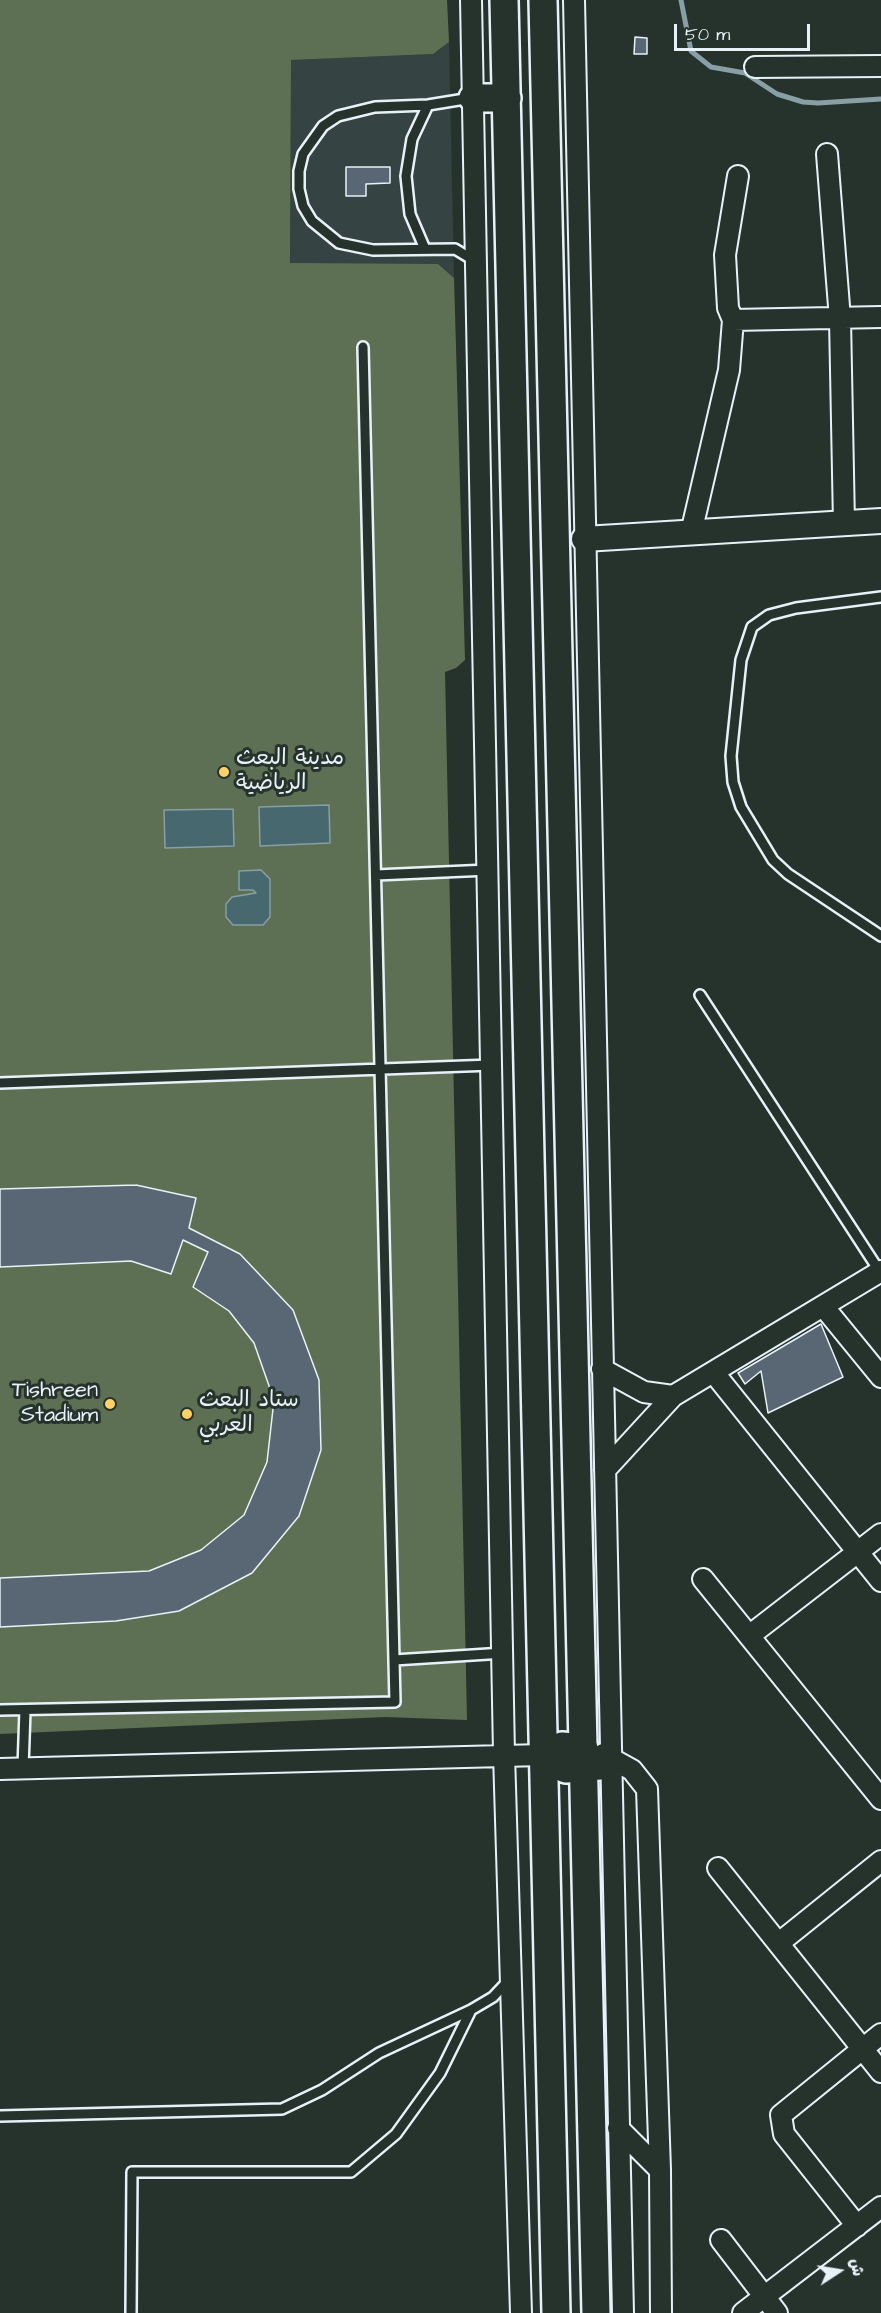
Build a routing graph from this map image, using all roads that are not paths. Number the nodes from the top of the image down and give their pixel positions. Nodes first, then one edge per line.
1 (471, 0) edge
2 (504, 0) edge
3 (543, 0) edge
4 (573, 0) edge
5 (881, 66) edge
6 (755, 67) dead end
7 (473, 98) junction
8 (507, 98) junction
9 (428, 105) junction
10 (827, 154) dead end
11 (738, 176) dead end
12 (425, 249) junction
13 (476, 261) junction
14 (881, 317) edge
15 (840, 319) junction
16 (733, 320) junction
17 (363, 347) dead end
18 (881, 521) edge
19 (844, 524) junction
20 (691, 533) junction
21 (584, 539) junction
22 (881, 597) edge
23 (488, 870) junction
24 (376, 875) junction
25 (881, 936) edge
26 (700, 995) dead end
27 (492, 1065) junction
28 (380, 1068) junction
29 (0, 1083) edge
30 (880, 1272) edge
31 (823, 1306) junction
32 (602, 1369) junction
33 (714, 1373) junction
34 (881, 1377) edge
35 (673, 1396) junction
36 (604, 1470) junction
37 (881, 1534) edge
38 (858, 1552) junction
39 (703, 1579) dead end
40 (881, 1581) edge
41 (749, 1636) junction
42 (504, 1653) junction
43 (394, 1660) junction
44 (0, 1710) edge
45 (25, 1710) junction
46 (504, 1754) junction
47 (542, 1755) junction
48 (584, 1757) junction
49 (611, 1761) junction
50 (23, 1768) junction
51 (0, 1769) edge
52 (881, 1799) edge
53 (881, 1861) edge
54 (718, 1868) dead end
55 (778, 1943) junction
56 (511, 1978) junction
57 (471, 2010) junction
58 (881, 2034) edge
59 (863, 2049) junction
60 (881, 2072) edge
61 (0, 2116) edge
62 (618, 2128) junction
63 (660, 2170) junction
64 (881, 2207) edge
65 (857, 2226) junction
66 (721, 2240) dead end
67 (765, 2297) junction
68 (131, 2313) edge
69 (521, 2313) edge
70 (556, 2313) edge
71 (596, 2313) edge
72 (623, 2313) edge
73 (661, 2313) edge
74 (743, 2313) edge
75 (777, 2313) edge

1 - 7 street
2 - 8 main road
3 - 48 main road
4 - 21 street
5 - 6 street
7 - 8 main road
7 - 9 lane
7 - 13 street
8 - 47 main road
9 - 12 lane
9 - 12 lane
10 - 15 street
11 - 16 street
12 - 13 lane
13 - 23 street
14 - 15 street
15 - 16 street
15 - 19 street
16 - 20 street
17 - 24 lane
18 - 19 street
19 - 20 street
20 - 21 street
21 - 32 street
22 - 25 lane
23 - 24 lane
23 - 27 street
24 - 28 lane
26 - 30 lane
27 - 28 lane
27 - 42 street
28 - 29 lane
28 - 43 lane
30 - 31 street
31 - 33 street
31 - 34 street
32 - 35 street
32 - 36 street
33 - 35 street
33 - 38 street
35 - 36 street
36 - 49 street
37 - 38 street
38 - 40 street
38 - 41 street
39 - 41 street
41 - 52 street
42 - 43 lane
42 - 46 street
43 - 45 lane
44 - 45 lane
45 - 50 lane
46 - 47 street
46 - 50 street
46 - 56 street
47 - 48 main road
47 - 70 main road
48 - 49 main road
48 - 71 main road
49 - 62 street
49 - 63 street
50 - 51 street
53 - 55 street
54 - 55 street
55 - 59 street
56 - 57 lane
56 - 69 street
57 - 61 lane
57 - 68 lane
58 - 59 street
59 - 60 street
59 - 65 street
62 - 63 street
62 - 72 street
63 - 73 street
64 - 65 street
65 - 67 street
66 - 67 street
67 - 74 street
67 - 75 street

